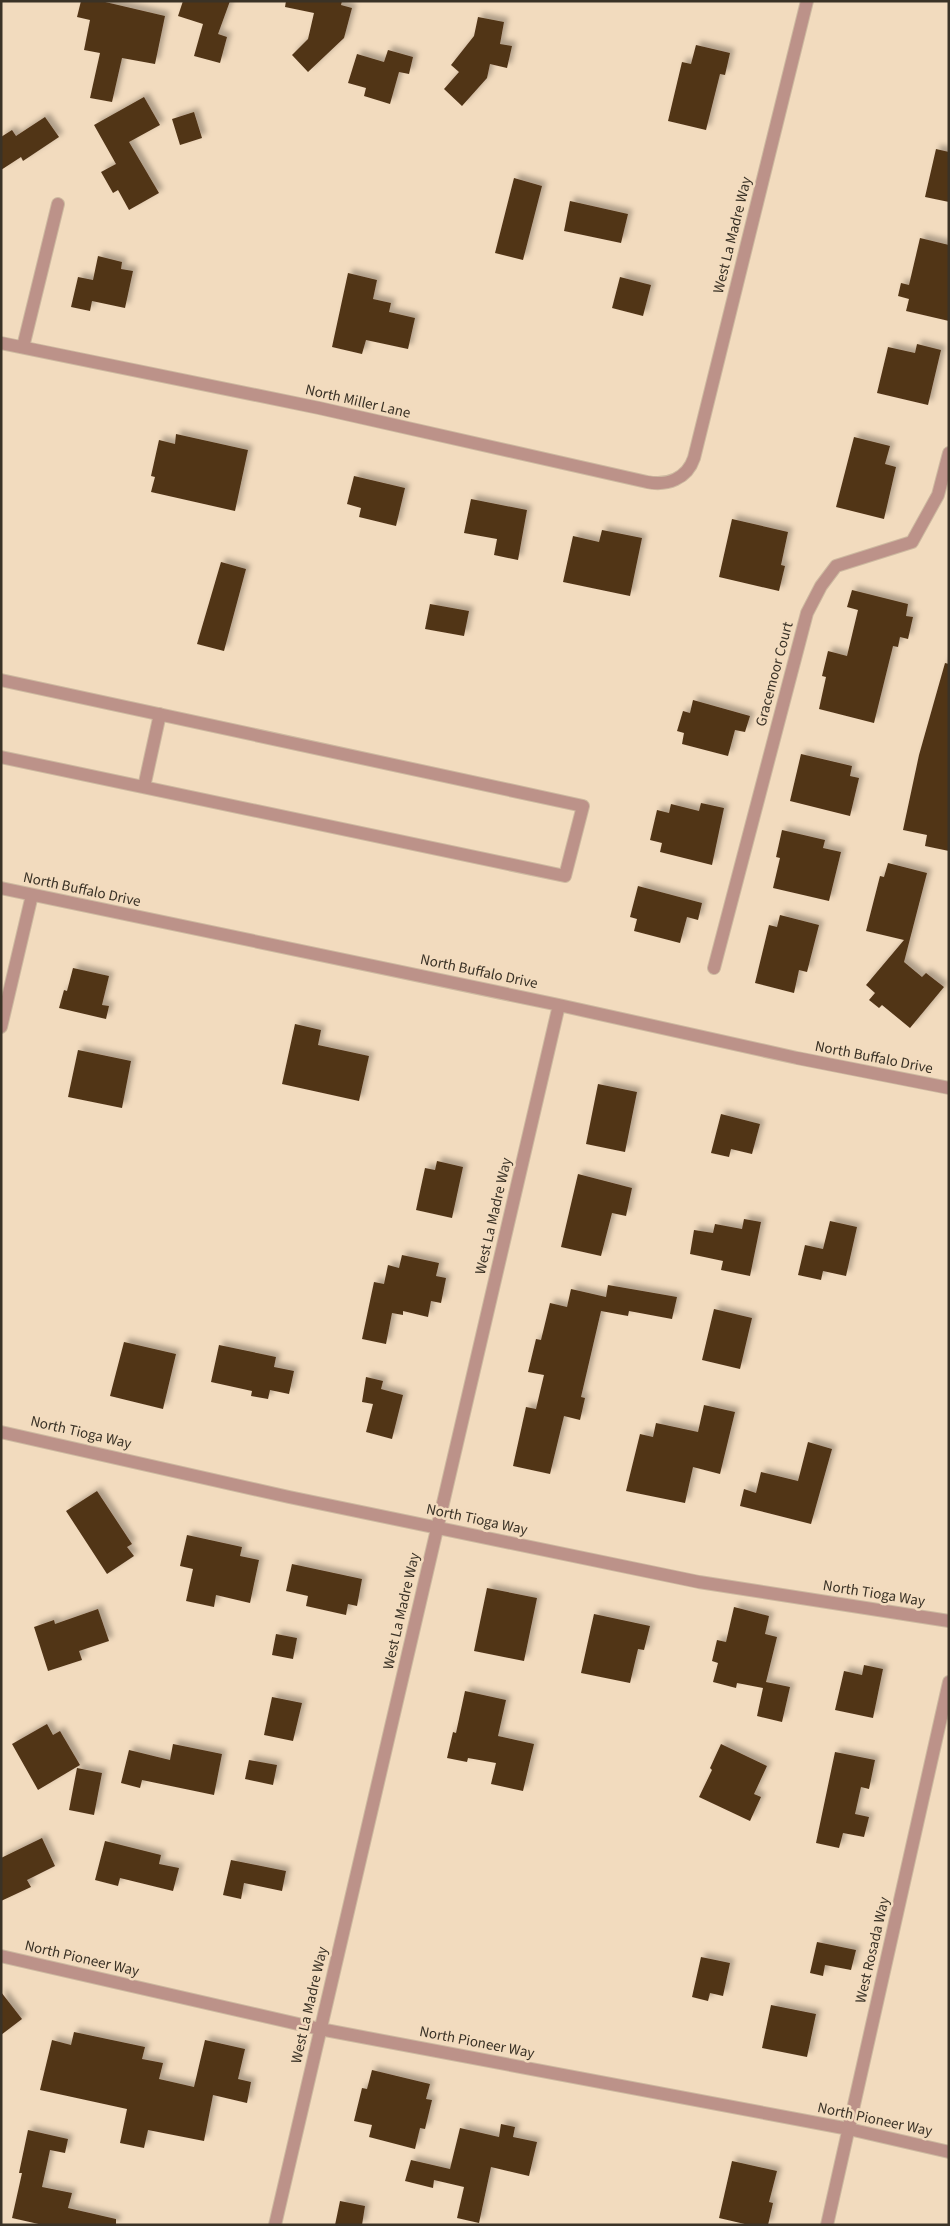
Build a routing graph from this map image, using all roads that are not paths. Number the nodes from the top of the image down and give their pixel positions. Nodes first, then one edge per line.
1 (807, 1) edge
2 (58, 204) dead end
3 (1, 343) edge
4 (23, 347) junction
5 (949, 453) edge
6 (684, 475) joint
7 (1, 680) edge
8 (160, 714) junction
9 (1, 757) edge
10 (144, 787) junction
11 (1, 888) edge
12 (32, 895) junction
13 (714, 968) dead end
14 (560, 1005) junction
15 (1, 1027) edge
16 (949, 1088) edge
17 (1, 1432) edge
18 (437, 1528) junction
19 (949, 1621) edge
20 (949, 1682) edge
21 (1, 1956) edge
22 (320, 2029) junction
23 (849, 2129) junction
24 (949, 2152) edge
25 (275, 2225) edge
26 (827, 2225) edge

1 - 6 street, West La Madre Way
2 - 4 street
3 - 4 street, North Miller Lane
4 - 6 street, North Miller Lane
5 - 13 street, Gracemoor Court
7 - 8 street
8 - 10 street
8 - 10 street
9 - 10 street
11 - 12 street, North Buffalo Drive
12 - 14 street, North Buffalo Drive
12 - 15 street
14 - 16 street, North Buffalo Drive
14 - 18 street, West La Madre Way
17 - 18 street, North Tioga Way
18 - 19 street, North Tioga Way
18 - 22 street, West La Madre Way
20 - 23 street, West Rosada Way
21 - 22 street, North Pioneer Way
22 - 23 street, North Pioneer Way
22 - 25 street, West La Madre Way
23 - 24 street, North Pioneer Way
23 - 26 street, West Rosada Way

